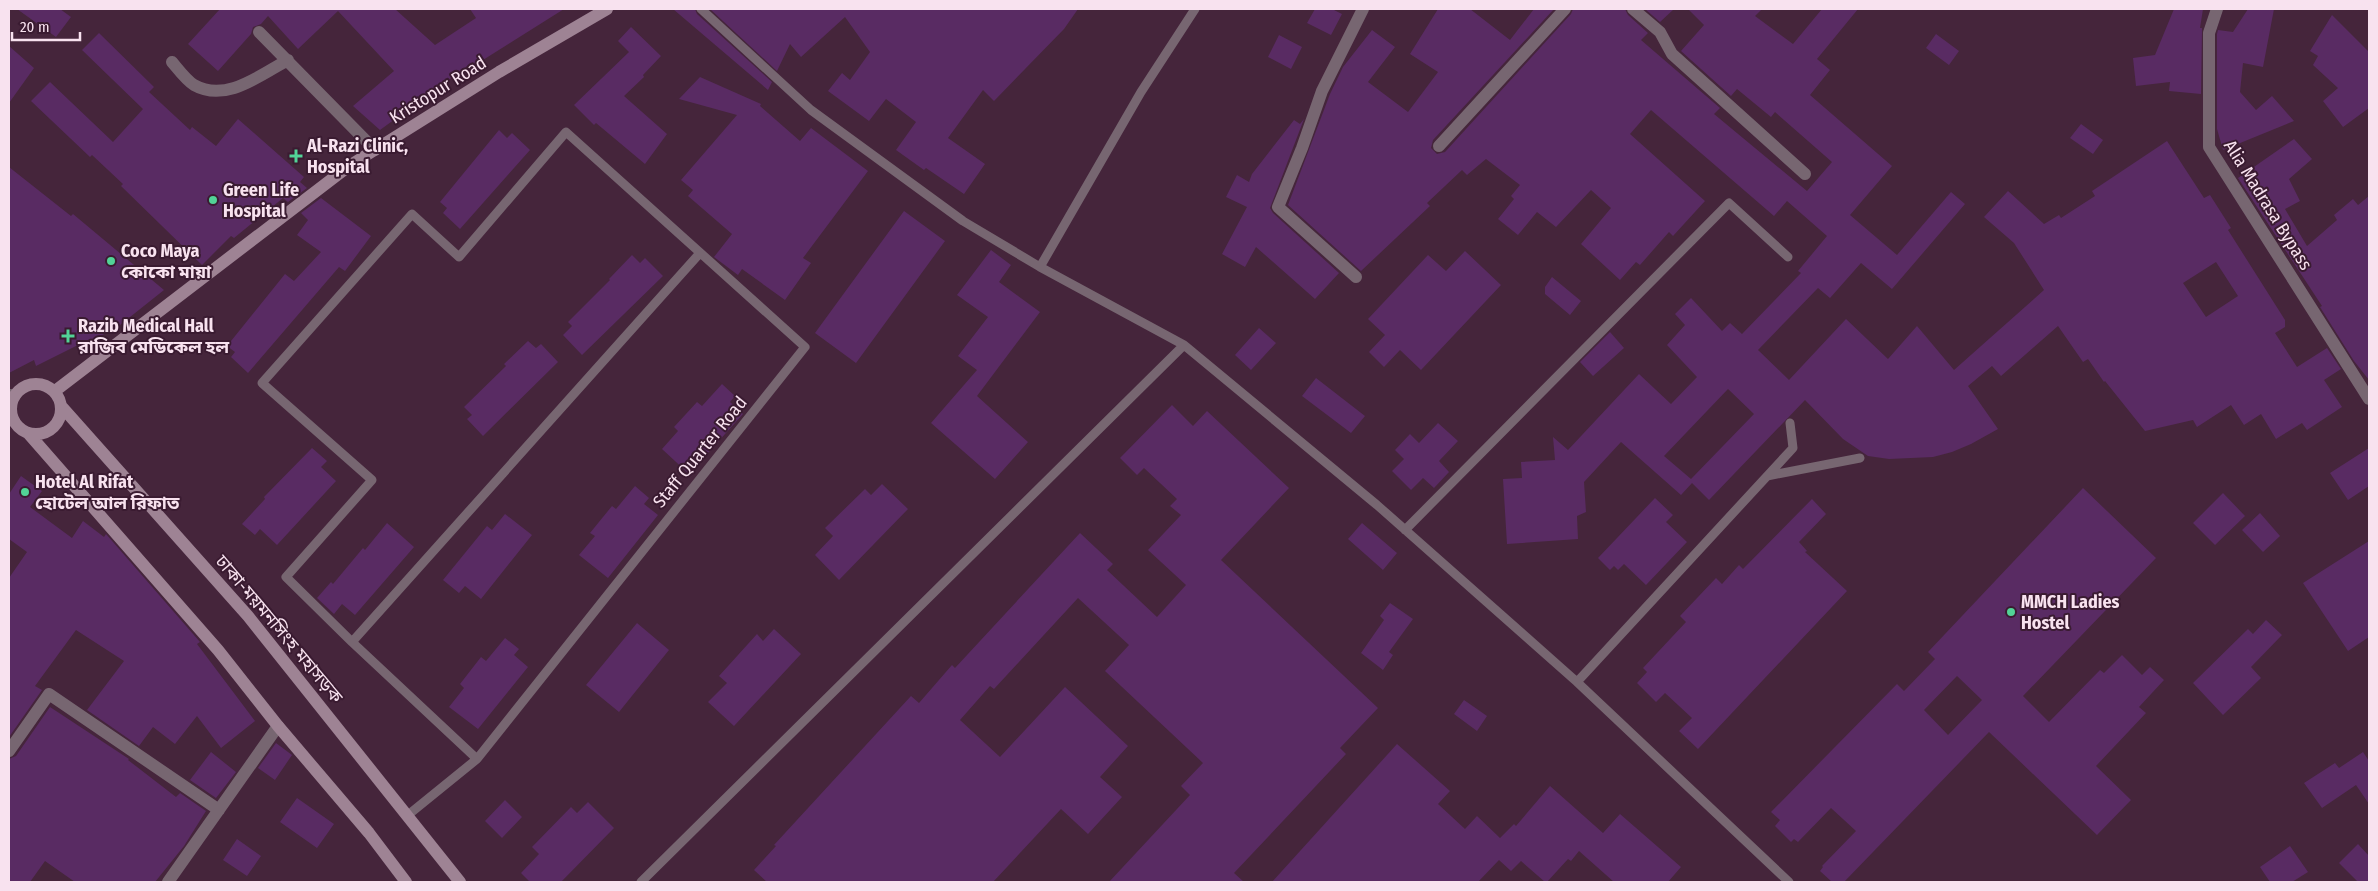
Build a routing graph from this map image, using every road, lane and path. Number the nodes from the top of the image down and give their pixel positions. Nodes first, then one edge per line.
1 (608, 9) edge
2 (700, 9) edge
3 (1195, 9) edge
4 (1363, 9) edge
5 (1565, 9) edge
6 (1633, 9) edge
7 (2217, 9) edge
8 (259, 32) dead end
9 (288, 60) junction
10 (172, 62) dead end
11 (1439, 146) dead end
12 (375, 150) junction
13 (1805, 174) dead end
14 (700, 253) junction
15 (1788, 257) dead end
16 (1040, 266) junction
17 (1356, 277) dead end
18 (1184, 344) junction
19 (55, 391) junction
20 (12, 395) edge
21 (2369, 399) edge
22 (62, 407) junction
23 (10, 413) edge
24 (1790, 423) dead end
25 (28, 433) junction
26 (1860, 458) dead end
27 (1767, 476) junction
28 (1405, 530) junction
29 (352, 642) junction
30 (1578, 682) junction
31 (278, 726) junction
32 (9, 751) edge
33 (477, 759) junction
34 (218, 810) junction
35 (408, 815) junction
36 (168, 882) edge
37 (406, 882) edge
38 (460, 882) edge
39 (641, 882) edge
40 (1789, 882) edge

1 - 12 main road, Kristopur Road
2 - 16 lane
3 - 16 lane
4 - 17 street
5 - 11 street
6 - 13 street
7 - 21 street, Alia Madrasa Bypass
8 - 9 street
9 - 10 street
9 - 12 street
12 - 19 main road, Kristopur Road
14 - 29 lane
14 - 29 lane, Staff Quarter Road
14 - 33 lane, Staff Quarter Road
15 - 28 lane
16 - 18 lane
18 - 28 lane
18 - 39 lane
19 - 20 main road
19 - 22 main road
20 - 23 main road
22 - 25 main road
22 - 35 main road, ঢাকা-ময়মনসিংহ মহাসড়ক
23 - 25 main road
24 - 27 lane
25 - 31 main road
26 - 27 lane
27 - 30 lane
28 - 30 lane
29 - 33 lane
30 - 40 lane
31 - 34 street
31 - 37 main road
32 - 34 street
33 - 35 lane, Staff Quarter Road
34 - 36 street
35 - 38 main road, ঢাকা-ময়মনসিংহ মহাসড়ক

